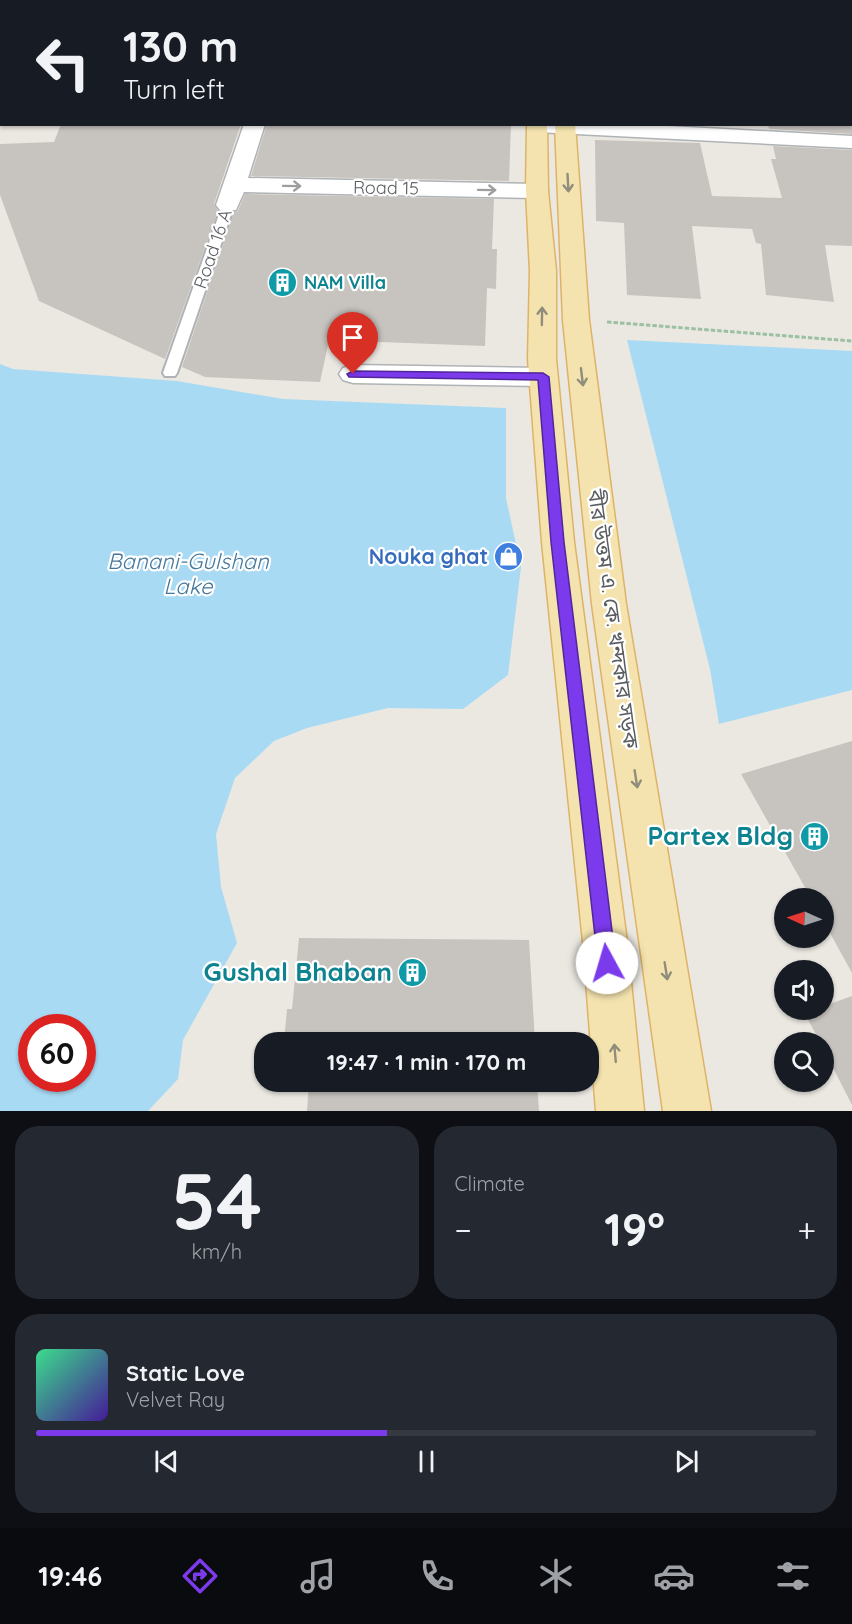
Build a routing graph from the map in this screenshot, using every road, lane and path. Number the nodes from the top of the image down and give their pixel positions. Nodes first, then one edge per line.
1 (254, 126) edge
2 (551, 126) edge
3 (852, 142) edge
4 (537, 191) junction
5 (231, 196) junction
6 (576, 320) junction
7 (852, 341) edge
8 (170, 373) dead end
9 (353, 374) dead end
10 (543, 377) junction
11 (620, 1111) edge
12 (687, 1111) edge

1 - 5 street, Road 16 A
2 - 3 street
2 - 4 main road, বীর উত্তম এ. কে. খন্দকার সড়ক
2 -> 6 main road, বীর উত্তম এ. কে. খন্দকার সড়ক
5 -> 4 street, Road 15
10 -> 4 main road, বীর উত্তম এ. কে. খন্দকার সড়ক
5 - 8 lane, Road 16 A
6 - 7 path
6 -> 12 main road, বীর উত্তম এ. কে. খন্দকার সড়ক
9 - 10 street
11 -> 10 main road, বীর উত্তম এ. কে. খন্দকার সড়ক

